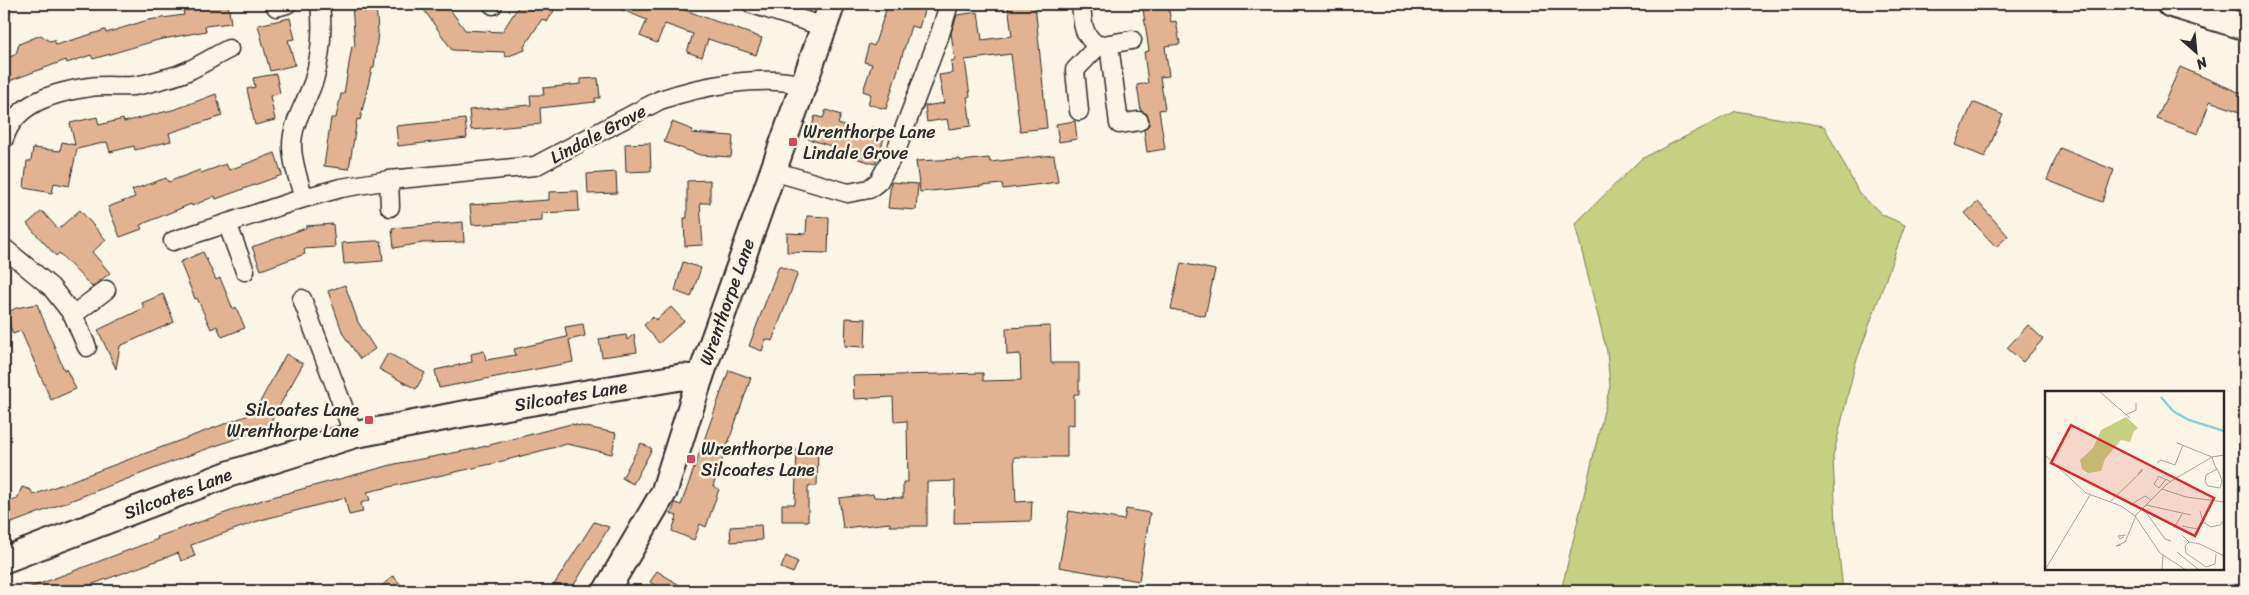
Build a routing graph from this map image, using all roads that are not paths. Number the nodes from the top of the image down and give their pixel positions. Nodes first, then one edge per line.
1 (320, 4) edge
2 (752, 4) edge
3 (949, 4) edge
4 (1082, 4) edge
5 (2170, 4) edge
6 (829, 15) edge
7 (2245, 27) edge
8 (1132, 40) dead end
9 (221, 48) dead end
10 (1106, 49) junction
11 (804, 85) junction
12 (1079, 111) dead end
13 (1138, 120) dead end
14 (4, 139) edge
15 (773, 171) junction
16 (389, 180) junction
17 (304, 198) junction
18 (390, 207) dead end
19 (227, 223) junction
20 (173, 241) dead end
21 (4, 248) edge
22 (245, 271) dead end
23 (106, 290) dead end
24 (302, 299) dead end
25 (73, 316) junction
26 (87, 348) dead end
27 (700, 378) junction
28 (354, 435) junction
29 (4, 560) edge
30 (606, 591) edge

1 - 17 street
2 - 6 street
3 - 15 street
4 - 10 street
5 - 7 street
6 - 11 street, Wrenthorpe Lane
8 - 10 street
9 - 14 street
10 - 12 street
10 - 13 street
11 - 15 street, Wrenthorpe Lane
11 - 16 street, Lindale Grove
15 - 27 street, Wrenthorpe Lane
16 - 17 street, Lindale Grove
16 - 18 street
17 - 19 street, Lindale Grove
19 - 20 street, Lindale Grove
19 - 22 street
21 - 25 street
23 - 25 street
24 - 28 street
25 - 26 street
27 - 28 street, Silcoates Lane
27 - 30 street, Wrenthorpe Lane
28 - 29 street, Silcoates Lane

